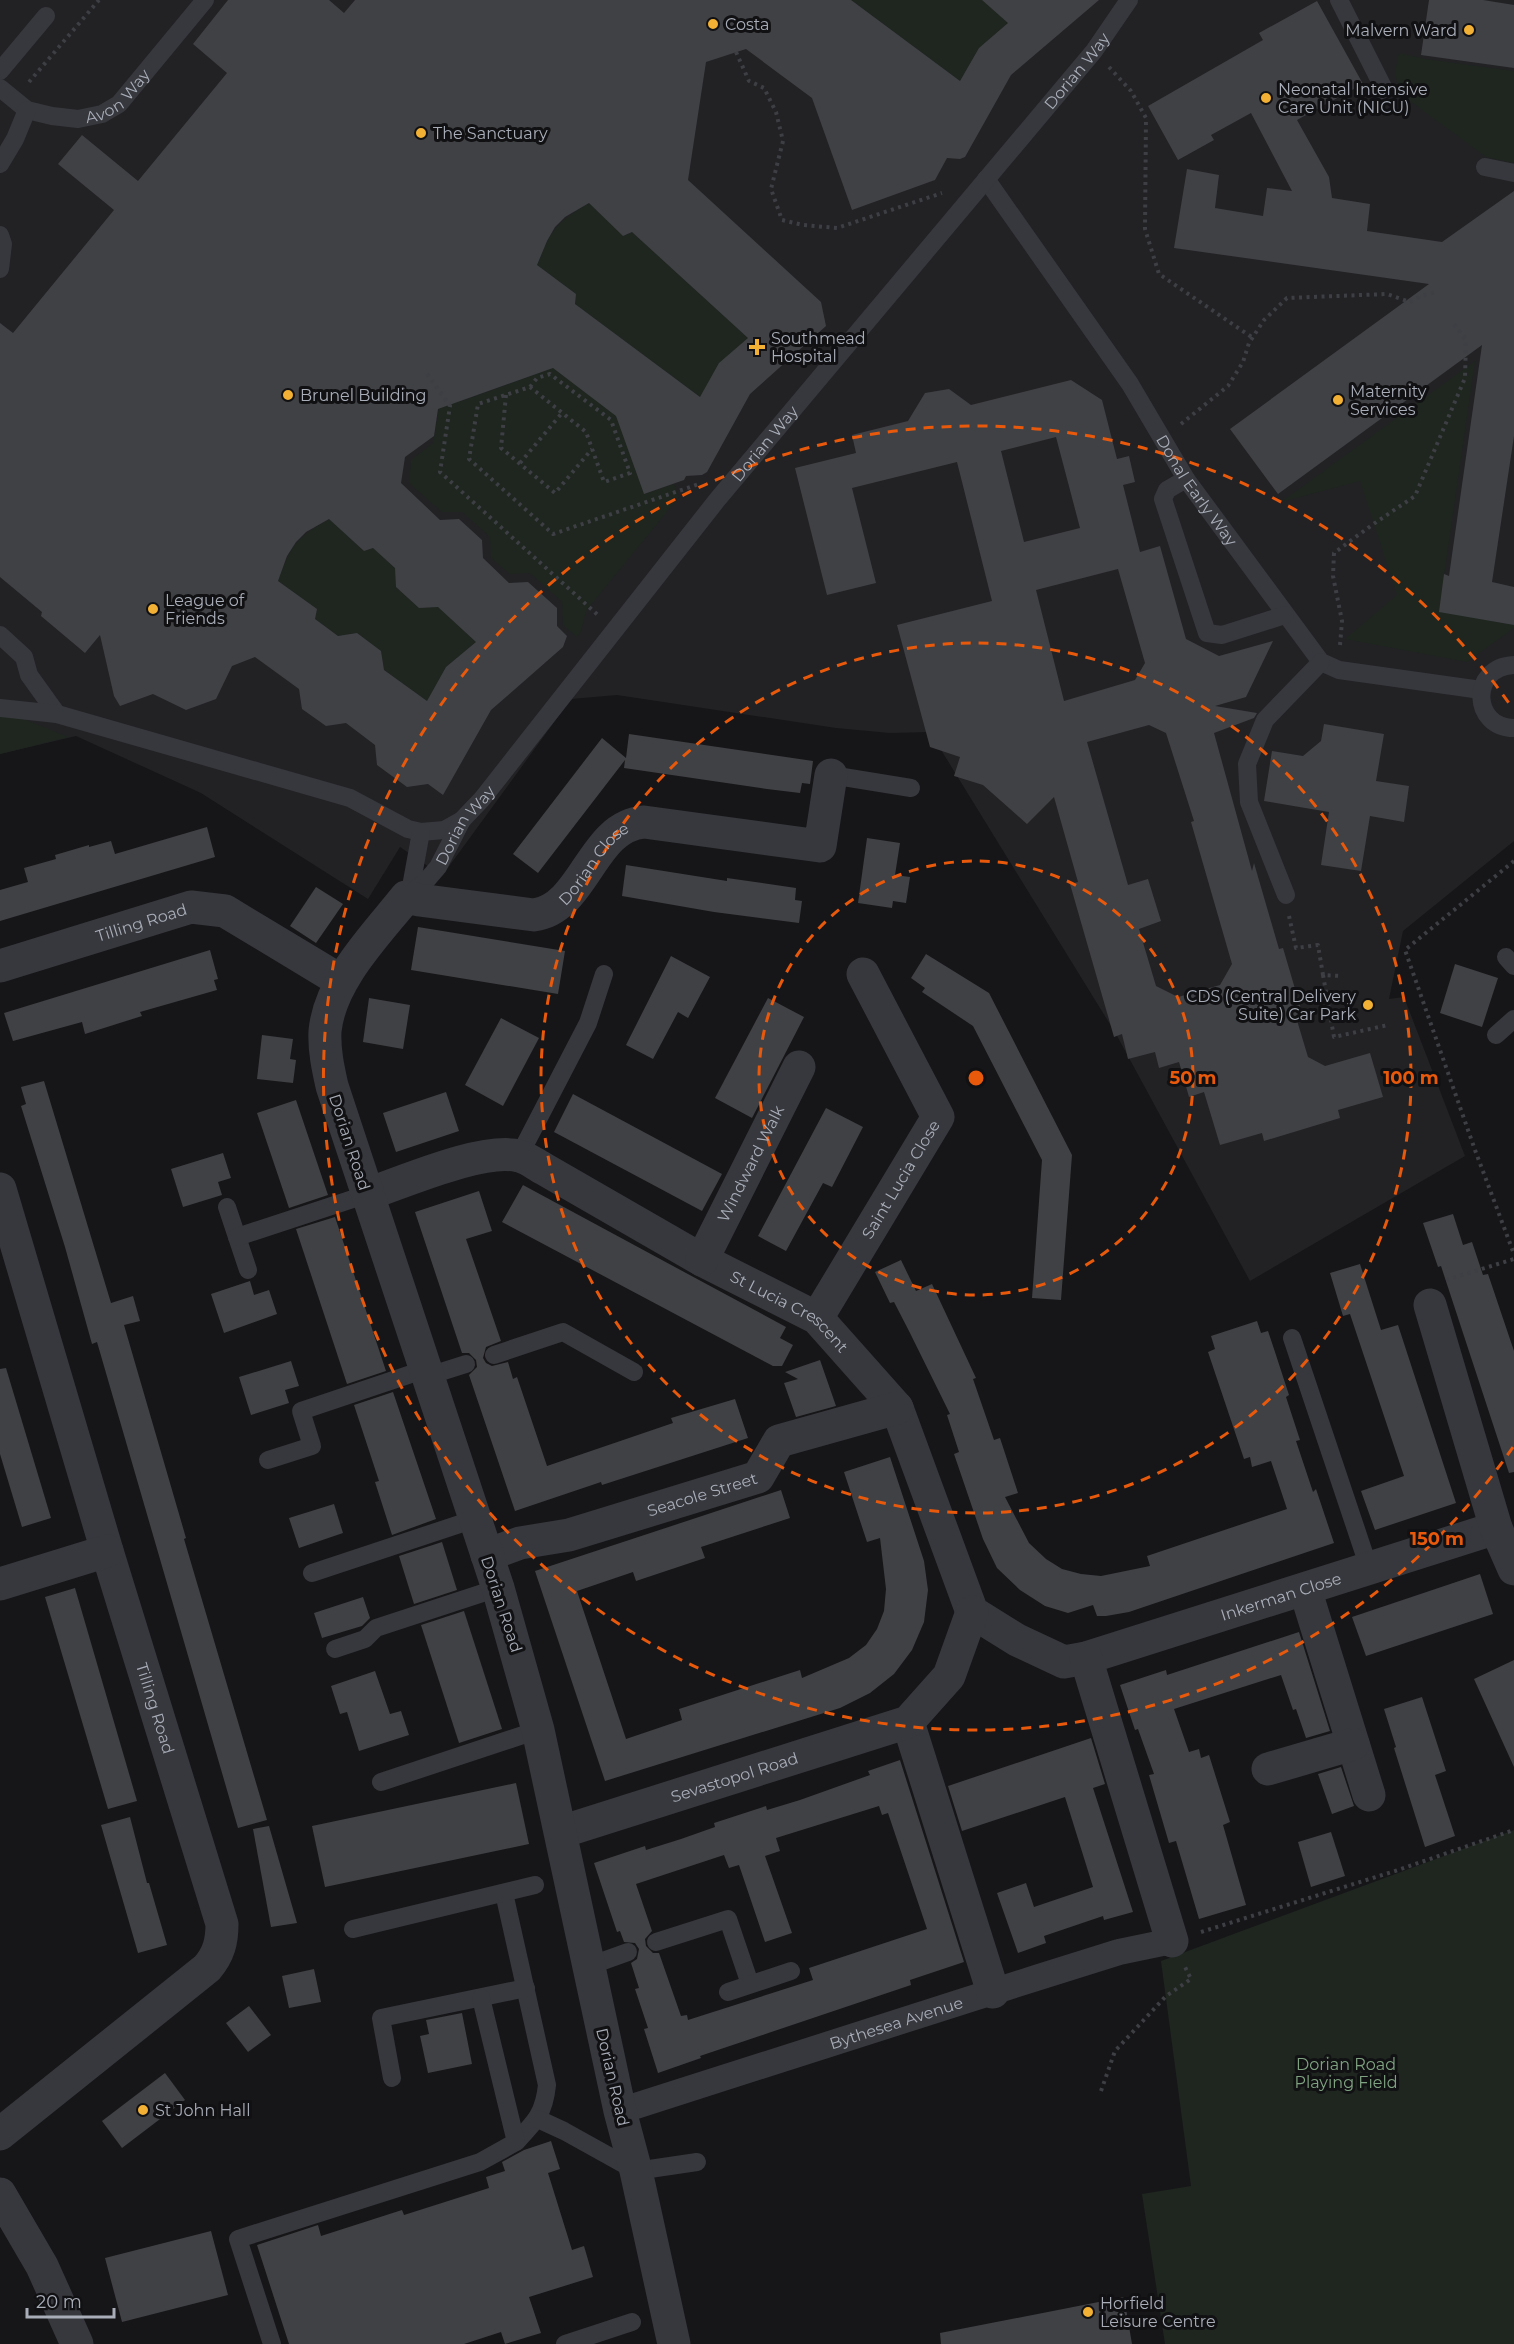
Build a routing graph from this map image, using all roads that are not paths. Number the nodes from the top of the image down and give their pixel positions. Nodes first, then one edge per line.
1 (205, 0) edge
2 (1129, 0) edge
3 (1339, 0) edge
4 (46, 16) dead end
5 (0, 71) edge
6 (1385, 91) dead end
7 (14, 99) edge
8 (0, 164) edge
9 (1485, 166) dead end
10 (1514, 173) edge
11 (986, 179) junction
12 (0, 234) edge
13 (0, 269) edge
14 (1186, 479) junction
15 (1285, 615) junction
16 (0, 635) edge
17 (1321, 662) junction
18 (1514, 664) edge
19 (1481, 690) junction
20 (0, 708) edge
21 (57, 714) junction
22 (1514, 728) edge
23 (831, 775) joint
24 (911, 788) dead end
25 (462, 820) junction
26 (421, 832) junction
27 (408, 894) junction
28 (1286, 895) dead end
29 (0, 966) edge
30 (604, 974) dead end
31 (863, 974) dead end
32 (341, 981) junction
33 (1514, 1019) edge
34 (1496, 1035) dead end
35 (799, 1067) dead end
36 (519, 1156) junction
37 (0, 1189) edge
38 (368, 1194) junction
39 (227, 1207) dead end
40 (237, 1237) junction
41 (702, 1260) junction
42 (248, 1270) dead end
43 (12, 1273) edge
44 (1431, 1309) road end
45 (817, 1318) junction
46 (1292, 1338) dead end
47 (494, 1355) dead end
48 (466, 1364) dead end
49 (427, 1372) junction
50 (634, 1372) dead end
51 (897, 1407) junction
52 (268, 1460) dead end
53 (475, 1519) junction
54 (1496, 1528) junction
55 (107, 1551) junction
56 (487, 1555) junction
57 (1369, 1568) junction
58 (1514, 1569) edge
59 (312, 1573) dead end
60 (0, 1584) edge
61 (498, 1588) junction
62 (1305, 1589) junction
63 (972, 1611) junction
64 (335, 1649) dead end
65 (1075, 1660) junction
66 (908, 1722) junction
67 (538, 1730) junction
68 (1353, 1744) junction
69 (1268, 1769) dead end
70 (381, 1782) dead end
71 (1369, 1795) dead end
72 (561, 1832) junction
73 (535, 1885) dead end
74 (504, 1893) junction
75 (353, 1929) dead end
76 (1172, 1941) joint
77 (656, 1942) dead end
78 (628, 1952) dead end
79 (589, 1966) junction
80 (791, 1971) dead end
81 (750, 1984) junction
82 (526, 1988) junction
83 (728, 1992) dead end
84 (993, 1992) junction
85 (481, 1998) junction
86 (392, 2078) dead end
87 (620, 2111) junction
88 (538, 2119) junction
89 (0, 2134) edge
90 (516, 2142) junction
91 (697, 2162) dead end
92 (636, 2171) junction
93 (0, 2194) edge
94 (632, 2322) dead end
95 (77, 2344) edge
96 (272, 2344) edge
97 (565, 2344) edge
98 (674, 2344) edge

1 - 7 lane, Avon Way
2 - 11 lane, Dorian Way
3 - 6 lane
4 - 5 lane
7 - 8 lane
9 - 10 lane
11 - 14 lane, Donal Early Way
11 - 25 lane, Dorian Way
12 - 13 lane
14 - 15 lane, Donal Early Way
14 - 15 lane
15 - 17 lane, Donal Early Way
16 - 21 lane
17 - 19 lane, Donal Early Way
17 - 28 lane
18 - 19 lane
19 - 22 lane
20 - 21 lane
21 - 26 lane
23 - 24 lane
23 - 27 street, Dorian Close
25 - 26 lane
25 - 27 lane, Dorian Way
26 - 27 lane, Dorian Way
27 - 32 street, Dorian Road
29 - 32 street, Tilling Road
30 - 36 lane
31 - 45 street, Saint Lucia Close
32 - 38 street, Dorian Road
33 - 34 lane
35 - 41 street, Windward Walk
36 - 38 street, St Lucia Crescent
36 - 41 street, St Lucia Crescent
37 - 43 street, Tilling Road
38 - 40 lane
38 - 49 street, Dorian Road
39 - 40 lane
40 - 42 lane
41 - 45 street, St Lucia Crescent
43 - 55 street, Tilling Road
44 - 54 street
45 - 51 street, St Lucia Crescent
46 - 57 lane
47 - 50 lane
48 - 49 lane
49 - 52 lane
49 - 53 street, Dorian Road
51 - 56 street, Seacole Street
51 - 63 street, St Lucia Crescent
53 - 56 street, Dorian Road
53 - 59 lane
54 - 57 street, Inkerman Close
54 - 58 street
55 - 60 street
55 - 89 street, Tilling Road
56 - 61 street, Dorian Road
57 - 62 street, Inkerman Close
61 - 64 lane
61 - 67 street, Dorian Road
62 - 65 street, Inkerman Close
62 - 68 street
63 - 65 street
63 - 66 street
65 - 76 street
66 - 72 street, Sevastopol Road
66 - 84 street
67 - 70 lane
67 - 72 street, Dorian Road
68 - 69 street
68 - 71 street
72 - 79 street, Dorian Road
73 - 74 lane
74 - 75 lane
74 - 82 lane
76 - 84 street, Bythesea Avenue
77 - 81 lane
78 - 79 lane
79 - 87 street, Dorian Road
80 - 81 lane
81 - 83 lane
82 - 85 lane
82 - 88 lane
84 - 87 street, Bythesea Avenue
85 - 86 lane
85 - 90 lane
87 - 92 street, Dorian Road
88 - 90 lane
88 - 92 lane
90 - 96 lane
91 - 92 lane
92 - 98 street, Dorian Road
93 - 95 street
94 - 97 lane

